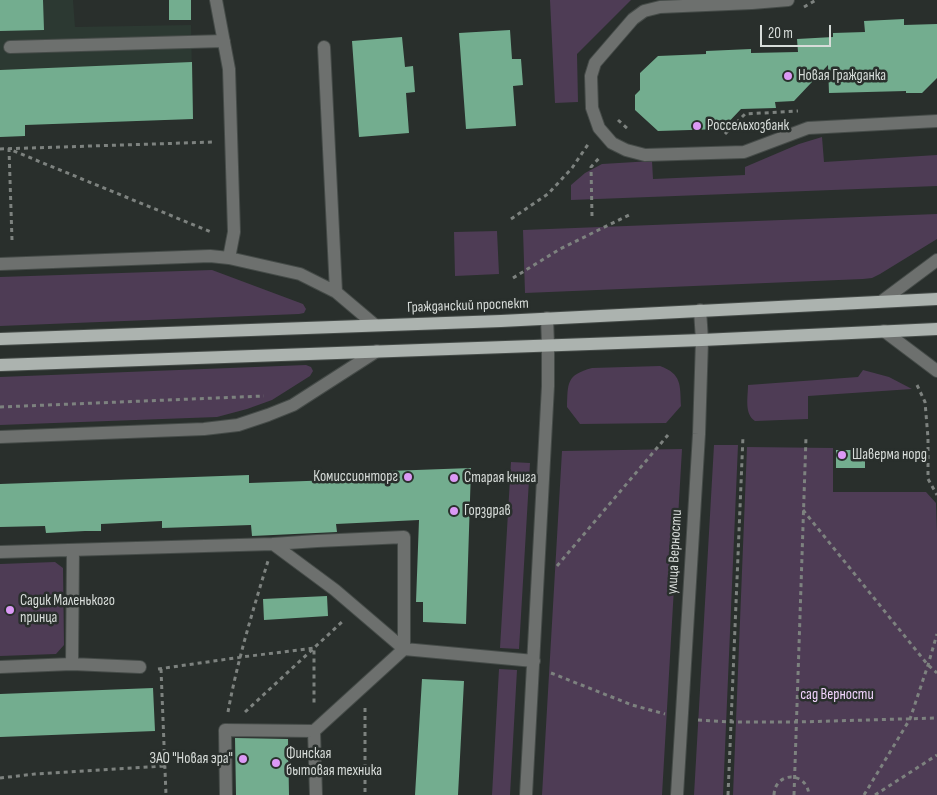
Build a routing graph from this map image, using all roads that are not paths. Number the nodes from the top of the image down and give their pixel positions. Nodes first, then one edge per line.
1 (216, 0) edge
2 (788, 0) edge
3 (752, 2) edge
4 (224, 41) junction
5 (10, 47) dead end
6 (324, 48) dead end
7 (937, 121) edge
8 (229, 258) junction
9 (937, 260) edge
10 (0, 264) edge
11 (336, 292) junction
12 (937, 298) edge
13 (882, 300) junction
14 (700, 310) junction
15 (547, 318) junction
16 (375, 325) junction
17 (937, 329) edge
18 (884, 332) junction
19 (0, 339) edge
20 (702, 340) junction
21 (548, 345) junction
22 (377, 351) junction
23 (0, 365) edge
24 (937, 371) edge
25 (0, 437) edge
26 (273, 544) junction
27 (73, 550) junction
28 (0, 552) edge
29 (404, 649) junction
30 (534, 661) junction
31 (72, 664) junction
32 (0, 667) edge
33 (140, 667) road end
34 (314, 731) junction
35 (226, 795) edge
36 (316, 795) edge
37 (526, 795) edge
38 (677, 795) edge

1 - 4 street
2 - 3 street
3 - 7 street
4 - 5 street
4 - 8 street
6 - 11 street
8 - 10 street
8 - 11 street
9 - 13 street
11 - 16 street
12 - 13 main road, Гражданский проспект
13 - 14 main road, Гражданский проспект
14 - 15 main road, Гражданский проспект
14 - 20 street, улица Верности
15 - 16 main road, Гражданский проспект
15 - 21 street
16 - 19 main road, Гражданский проспект
17 - 18 main road
18 - 20 main road
18 - 24 street
20 - 21 main road
20 - 38 street, улица Верности
21 - 22 main road
21 - 30 street
22 - 23 main road
22 - 25 street
26 - 27 street
26 - 29 street
26 - 29 street
27 - 28 street
27 - 31 street
29 - 30 street
29 - 34 street
30 - 37 street
31 - 32 street
31 - 33 street
34 - 35 street
34 - 36 street

